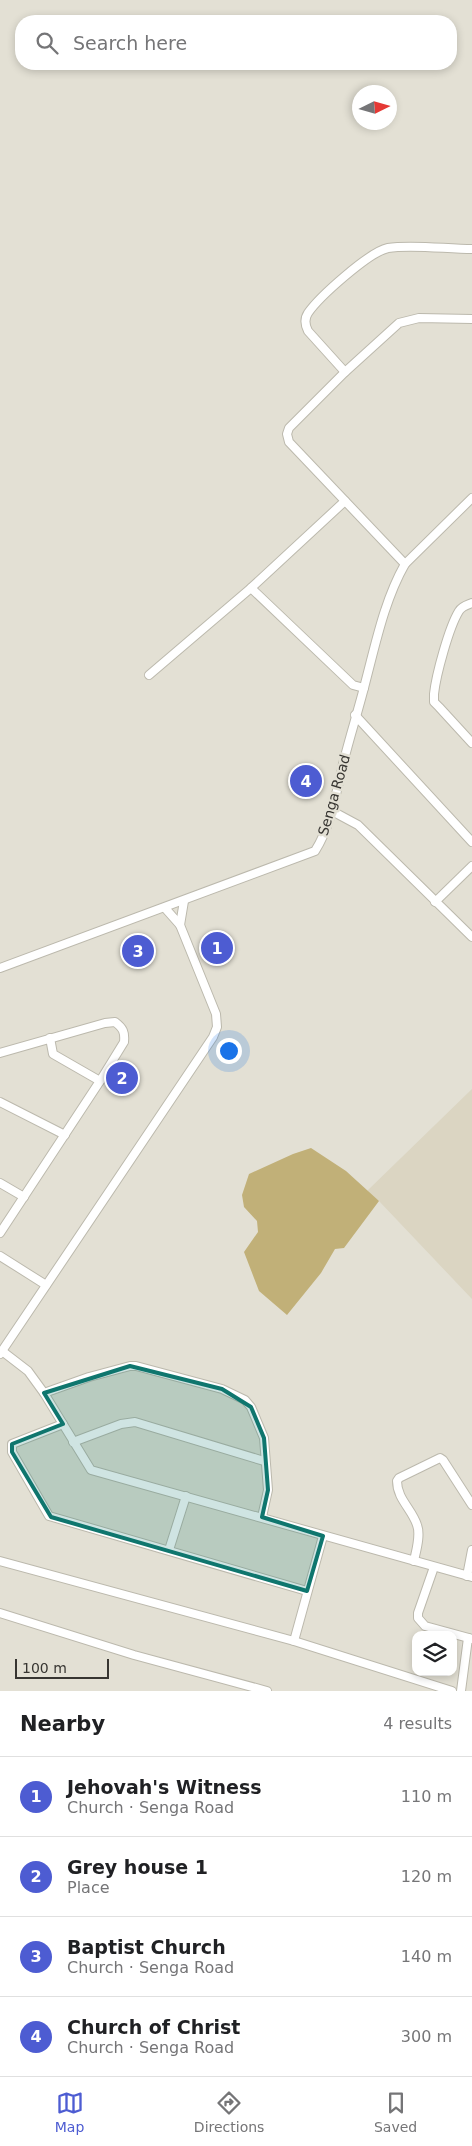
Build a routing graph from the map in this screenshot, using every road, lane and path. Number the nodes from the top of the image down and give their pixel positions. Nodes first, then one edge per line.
1 (472, 249) edge
2 (472, 319) edge
3 (345, 372) junction
4 (471, 500) edge
5 (345, 501) junction
6 (405, 564) junction
7 (251, 588) junction
8 (472, 603) edge
9 (149, 675) dead end
10 (364, 688) junction
11 (355, 715) junction
12 (472, 743) edge
13 (332, 811) junction
14 (472, 842) edge
15 (472, 866) edge
16 (184, 901) junction
17 (435, 902) junction
18 (165, 908) junction
19 (180, 925) junction
20 (472, 937) edge
21 (0, 968) edge
22 (50, 1038) junction
23 (0, 1053) edge
24 (100, 1081) junction
25 (0, 1102) edge
26 (65, 1135) junction
27 (0, 1183) edge
28 (24, 1197) junction
29 (0, 1233) edge
30 (0, 1256) edge
31 (46, 1285) junction
32 (1, 1352) edge
33 (44, 1393) junction
34 (63, 1424) junction
35 (73, 1442) junction
36 (264, 1461) junction
37 (186, 1496) junction
38 (472, 1505) edge
39 (262, 1517) junction
40 (323, 1536) junction
41 (170, 1550) junction
42 (472, 1550) edge
43 (0, 1561) edge
44 (414, 1561) junction
45 (434, 1567) junction
46 (470, 1576) edge
47 (306, 1591) junction
48 (0, 1613) edge
49 (470, 1638) edge
50 (294, 1641) junction
51 (267, 1691) edge
52 (452, 1691) edge
53 (461, 1691) edge

1 - 3 street
2 - 3 street
3 - 5 street
4 - 6 street, Senga Road
5 - 6 street
5 - 7 street
6 - 10 street, Senga Road
7 - 9 street
7 - 10 street
8 - 12 street
10 - 11 street, Senga Road
11 - 13 street, Senga Road
11 - 14 street
13 - 16 street, Senga Road
13 - 17 street
15 - 17 street
16 - 18 street, Senga Road
16 - 19 street
17 - 20 street
18 - 19 street
18 - 21 street, Senga Road
19 - 31 street
22 - 23 street
22 - 24 street
22 - 24 street
24 - 26 street
25 - 26 street
26 - 28 street
27 - 28 street
28 - 29 street
30 - 31 street
31 - 32 street
32 - 33 street
33 - 34 street
33 - 36 street
34 - 35 street
34 - 41 street
35 - 36 street
35 - 37 street
36 - 39 street
37 - 39 street
37 - 41 street
38 - 44 street
39 - 40 street
40 - 44 street
40 - 47 street
41 - 47 street
42 - 46 street
43 - 50 street
44 - 45 street
45 - 46 street
45 - 49 street
47 - 50 street
48 - 51 street
49 - 53 street
50 - 52 street

